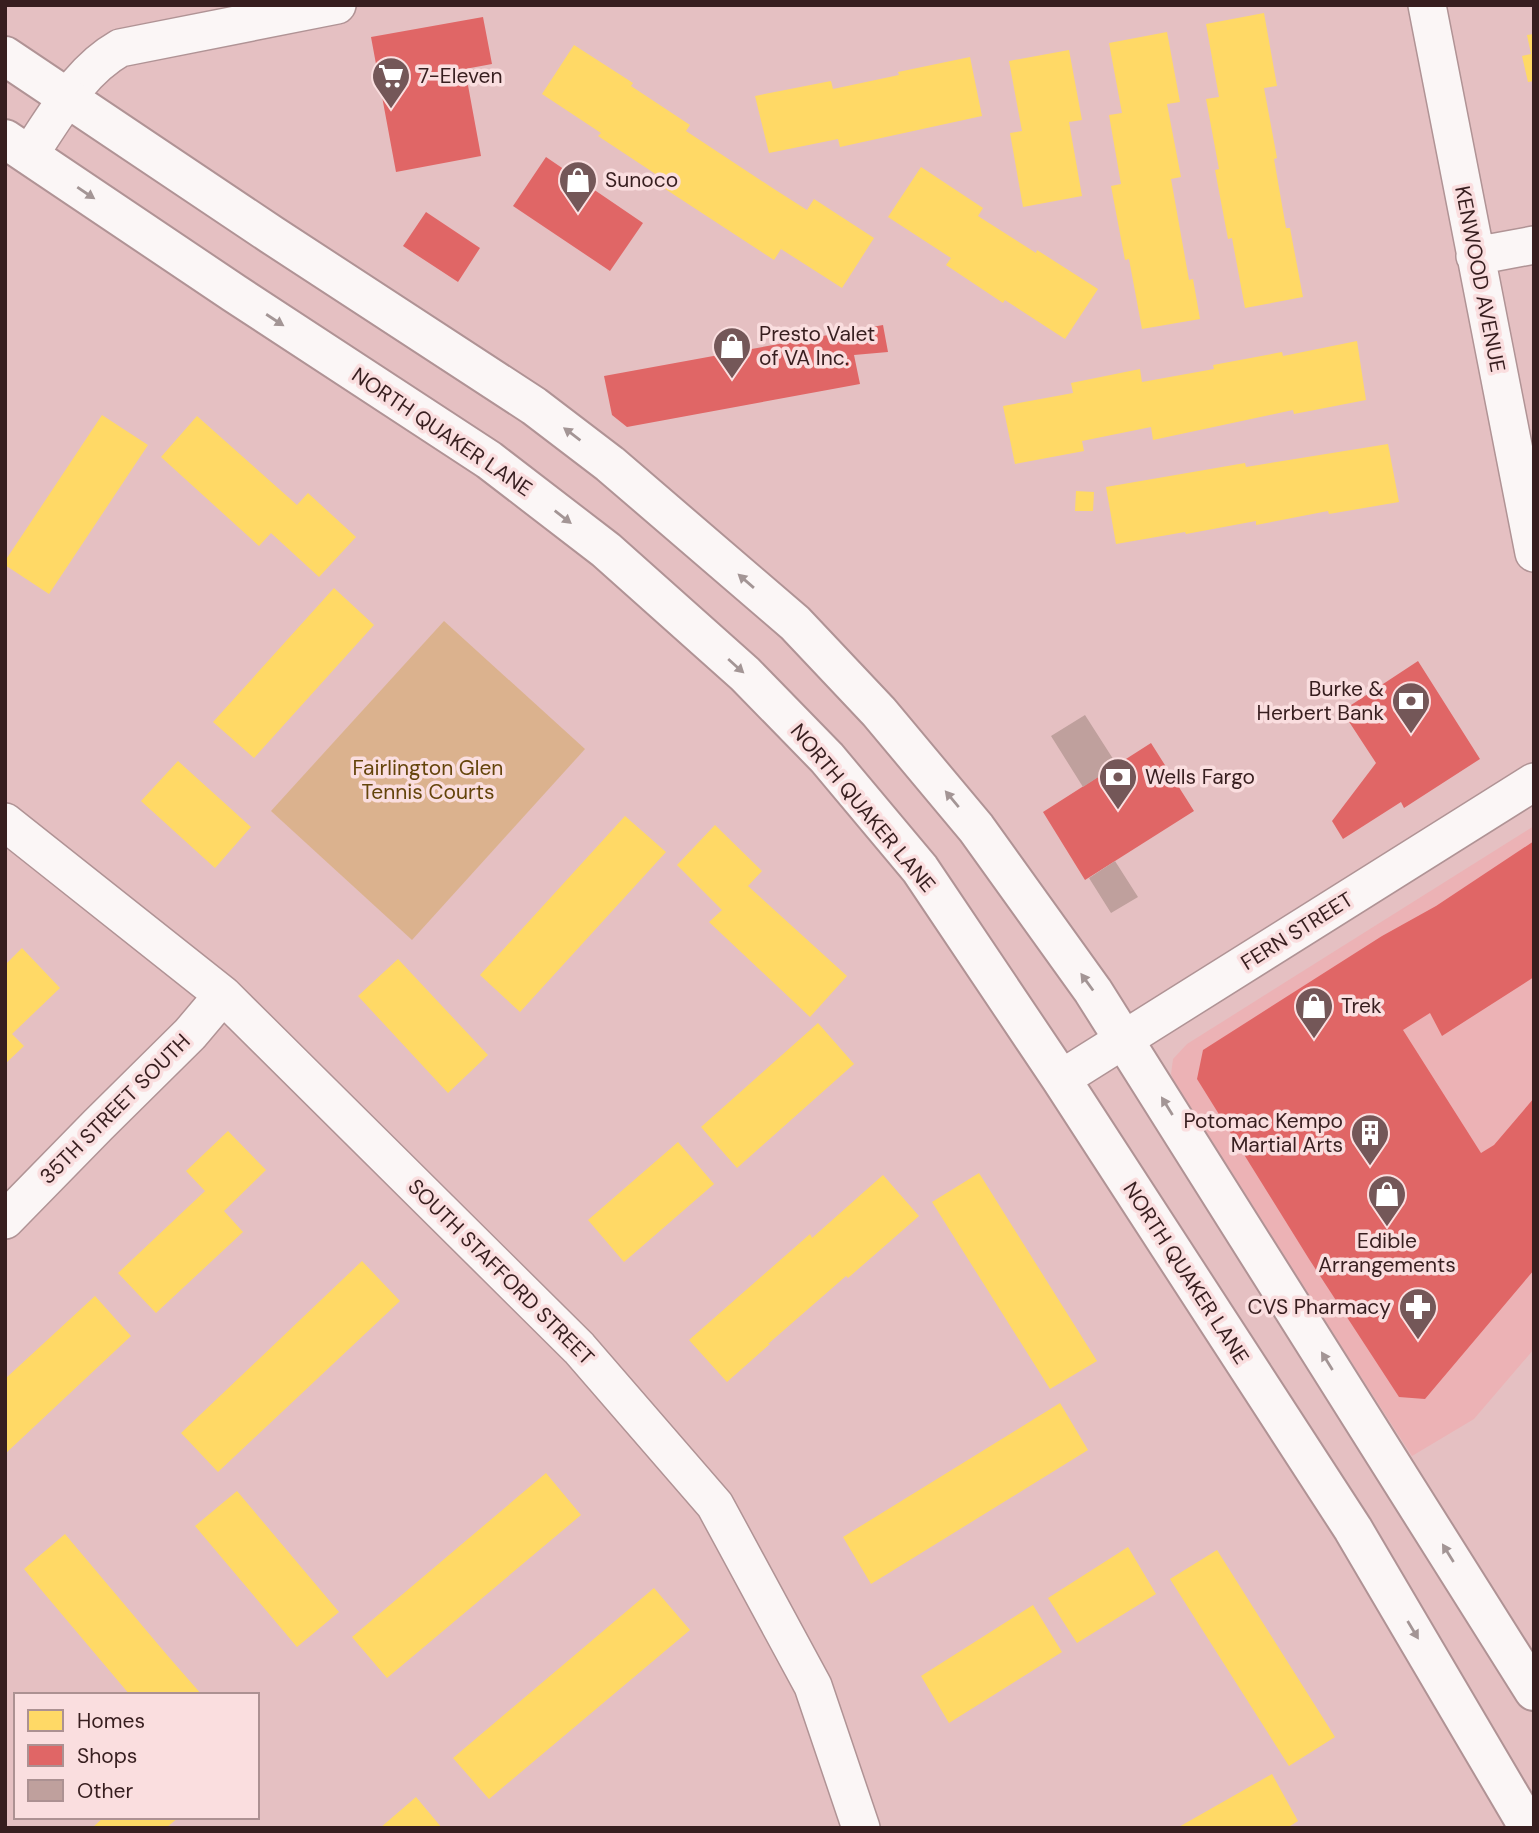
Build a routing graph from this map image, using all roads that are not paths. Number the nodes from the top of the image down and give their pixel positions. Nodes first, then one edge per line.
1 (337, 5) edge
2 (1427, 5) edge
3 (5, 56) edge
4 (68, 98) junction
5 (17, 147) edge
6 (1534, 245) edge
7 (1475, 256) junction
8 (1534, 554) edge
9 (1534, 782) edge
10 (5, 822) edge
11 (223, 995) junction
12 (1125, 1039) junction
13 (1061, 1079) junction
14 (5, 1220) edge
15 (1484, 1611) junction
16 (1534, 1650) edge
17 (1534, 1691) edge
18 (861, 1828) edge
19 (1529, 1828) edge

1 - 4 street
2 - 7 street, KENWOOD AVENUE
3 - 4 main road
4 - 5 street
12 -> 4 main road
5 -> 13 main road, NORTH QUAKER LANE
6 - 7 street
7 - 8 street, KENWOOD AVENUE
9 - 12 street, FERN STREET
10 - 11 street, SOUTH STAFFORD STREET
11 - 14 street, 35TH STREET SOUTH
11 - 18 street, SOUTH STAFFORD STREET
12 - 13 street, FERN STREET
15 -> 12 main road
13 -> 19 main road, NORTH QUAKER LANE
15 - 16 street
15 - 17 main road

